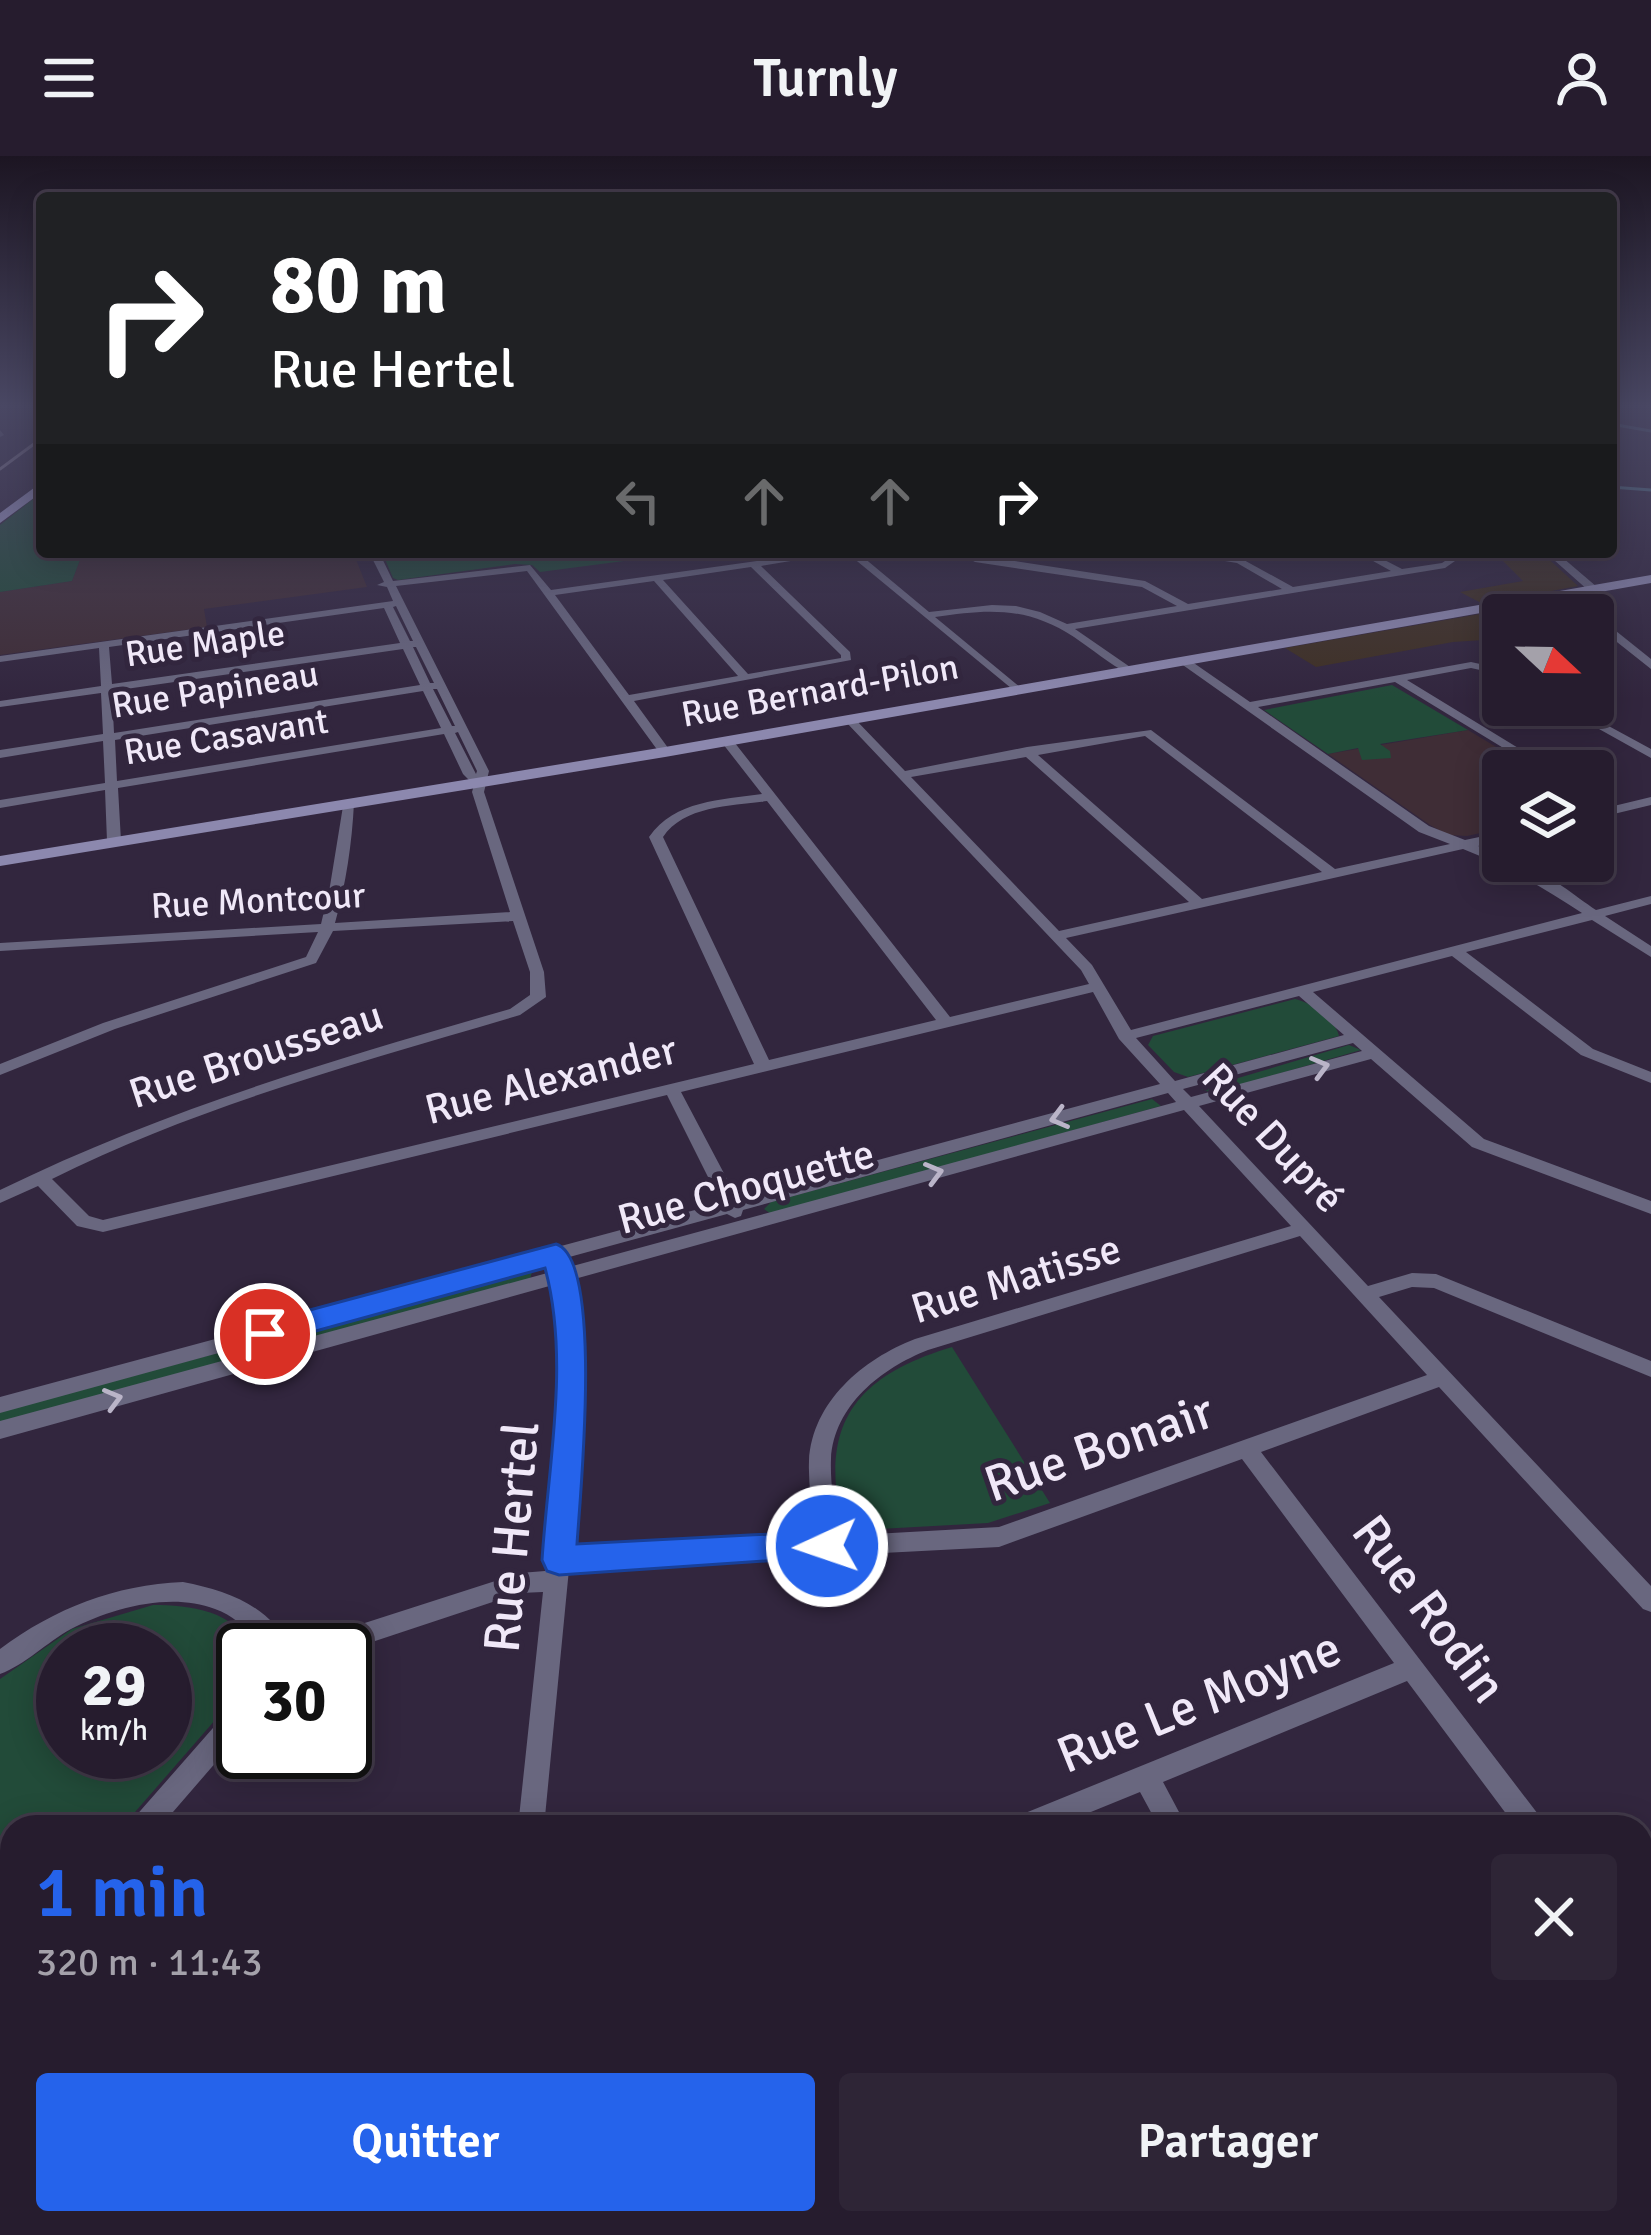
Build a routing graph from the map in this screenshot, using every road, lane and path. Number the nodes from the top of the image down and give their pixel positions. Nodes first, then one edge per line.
1 (371, 558) edge
2 (796, 558) edge
3 (858, 558) edge
4 (975, 558) edge
5 (1218, 558) edge
6 (1374, 558) edge
7 (1446, 558) edge
8 (1557, 558) edge
9 (753, 564) junction
10 (1401, 572) junction
11 (656, 578) junction
12 (1651, 579) edge
13 (383, 585) junction
14 (1593, 589) junction
15 (1291, 590) junction
16 (550, 593) junction
17 (1566, 594) edge
18 (393, 604) junction
19 (1186, 608) junction
20 (1482, 609) edge
21 (927, 615) junction
22 (1070, 627) junction
23 (1614, 634) edge
24 (104, 644) junction
25 (413, 644) junction
26 (0, 658) edge
27 (1184, 661) junction
28 (1651, 665) edge
29 (1482, 667) edge
30 (1129, 670) junction
31 (1396, 679) junction
32 (746, 680) junction
33 (434, 686) junction
34 (107, 688) junction
35 (1017, 690) junction
36 (628, 699) junction
37 (0, 704) edge
38 (1247, 706) junction
39 (850, 720) junction
40 (1600, 726) edge
41 (455, 729) junction
42 (109, 737) junction
43 (727, 741) junction
44 (1515, 750) edge
45 (1027, 751) junction
46 (664, 752) junction
47 (0, 754) edge
48 (1651, 754) edge
49 (902, 775) junction
50 (479, 783) junction
51 (112, 786) junction
52 (770, 797) junction
53 (1651, 801) edge
54 (348, 803) junction
55 (0, 804) edge
56 (1615, 810) edge
57 (1482, 840) edge
58 (114, 841) junction
59 (1458, 844) junction
60 (1482, 853) edge
61 (0, 861) edge
62 (1330, 872) junction
63 (1539, 882) edge
64 (1651, 900) edge
65 (1198, 903) junction
66 (1594, 915) junction
67 (519, 916) junction
68 (326, 928) junction
69 (1055, 936) junction
70 (0, 947) edge
71 (1455, 950) junction
72 (1651, 953) edge
73 (1098, 986) junction
74 (1301, 990) junction
75 (945, 1021) junction
76 (1125, 1036) junction
77 (1355, 1037) junction
78 (1372, 1053) junction
79 (763, 1065) junction
80 (0, 1070) edge
81 (1651, 1078) edge
82 (671, 1088) junction
83 (1172, 1088) junction
84 (1187, 1103) junction
85 (40, 1177) junction
86 (0, 1197) edge
87 (732, 1206) junction
88 (1651, 1208) edge
89 (742, 1226) junction
90 (1303, 1229) junction
91 (559, 1265) junction
92 (1364, 1294) junction
93 (1651, 1369) edge
94 (1442, 1378) junction
95 (0, 1406) edge
96 (0, 1430) edge
97 (1247, 1449) junction
98 (827, 1546) junction
99 (558, 1571) junction
100 (1651, 1602) edge
101 (254, 1623) edge
102 (372, 1631) edge
103 (0, 1663) edge
104 (1412, 1667) junction
105 (216, 1743) edge
106 (1145, 1776) junction
107 (153, 1815) edge
108 (532, 1815) edge
109 (1051, 1815) edge
110 (1167, 1815) edge
111 (1523, 1815) edge

1 - 13 street
2 - 9 street
3 - 21 street
4 - 19 street
5 - 15 street
6 - 10 street
7 - 10 street
8 - 14 street
9 - 11 street
9 - 32 street
10 - 15 street
11 - 16 street
11 - 32 street
12 - 14 main road, Rue Bernard-Pilon
13 - 16 street
13 - 18 street
14 - 17 main road, Rue Bernard-Pilon
15 - 19 street
16 - 36 street
18 - 24 street
18 - 25 street
19 - 22 street
20 - 27 main road, Rue Bernard-Pilon
21 - 22 street
21 - 35 street
22 - 30 street
23 - 28 street
24 - 26 street
24 - 34 street
25 - 33 street
25 - 34 street, Rue Maple
27 - 30 main road, Rue Bernard-Pilon
27 - 38 street
29 - 31 street
30 - 35 main road, Rue Bernard-Pilon
31 - 38 street
31 - 44 street
32 - 36 street
33 - 41 street
33 - 42 street, Rue Papineau
34 - 37 street, Rue Maple
34 - 42 street
35 - 39 main road, Rue Bernard-Pilon
36 - 46 street
38 - 59 street
39 - 43 main road, Rue Bernard-Pilon
39 - 49 street, Rue Dupré
40 - 48 street
41 - 50 street
41 - 51 street, Rue Casavant
42 - 47 street, Rue Papineau
42 - 51 street
43 - 46 main road, Rue Bernard-Pilon
43 - 52 street
45 - 49 street
45 - 62 street
45 - 65 street
46 - 50 main road, Rue Bernard-Pilon
49 - 69 street, Rue Dupré
50 - 54 main road, Rue Bernard-Pilon
50 - 67 street
51 - 55 street, Rue Casavant
51 - 58 street
52 - 75 street
52 - 79 street
53 - 56 street
54 - 58 main road, Rue Bernard-Pilon
54 - 68 street
57 - 59 street
58 - 61 main road, Rue Bernard-Pilon
59 - 60 street
59 - 62 street
62 - 65 street
63 - 66 street
64 - 66 street
65 - 69 street
66 - 71 street
66 - 72 street
67 - 68 street, Rue Montcour
67 - 85 street, Rue Brousseau
68 - 70 street, Rue Montcour
68 - 80 street
69 - 73 street, Rue Dupré
71 - 74 street
71 - 81 street
73 - 75 street, Rue Alexander
73 - 76 street, Rue Dupré
74 - 76 street
74 - 77 street
75 - 79 street, Rue Alexander
76 - 83 street, Rue Dupré
77 - 78 street
77 - 83 street, Rue Choquette
84 -> 78 street, Rue Choquette
78 - 88 street
79 - 82 street, Rue Alexander
82 - 85 street, Rue Alexander
82 - 87 street
83 - 84 street, Rue Dupré
83 -> 87 street, Rue Choquette
89 -> 84 street, Rue Choquette
84 - 90 street, Rue Dupré
85 - 86 street, Rue Brousseau
87 - 89 street
87 - 91 street, Rue Choquette
89 - 91 street, Rue Choquette
90 - 92 street, Rue Dupré
90 - 98 street, Rue Matisse
91 - 95 street, Rue Choquette
96 -> 91 street, Rue Choquette
91 - 99 street, Rue Hertel
92 - 93 street
92 - 94 street, Rue Dupré
94 - 97 street, Rue Bonair
94 - 100 street, Rue Dupré
97 - 98 street, Rue Bonair
97 - 104 street, Rue Rodin
98 - 99 street, Rue Bonair
99 - 102 street, Rue Bonair
99 - 108 street, Rue Hertel
101 - 103 street
104 - 106 street, Rue Le Moyne
104 - 111 street, Rue Rodin
105 - 107 street
106 - 109 street, Rue Le Moyne
106 - 110 street

